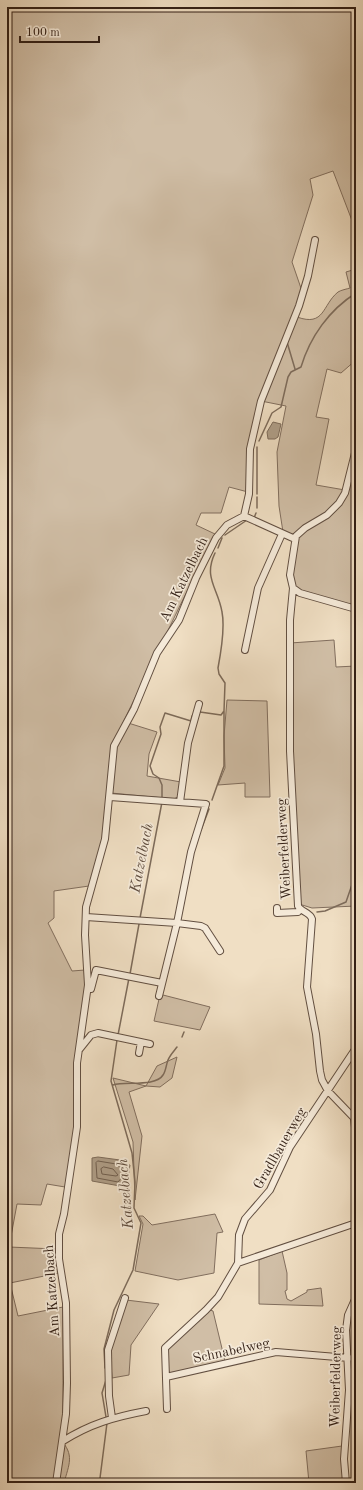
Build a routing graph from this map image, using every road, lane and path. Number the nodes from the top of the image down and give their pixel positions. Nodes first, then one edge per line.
1 (315, 240) dead end
2 (356, 449) edge
3 (244, 516) junction
4 (282, 534) junction
5 (295, 539) junction
6 (293, 588) junction
7 (356, 609) edge
8 (245, 650) dead end
9 (198, 704) dead end
10 (110, 797) junction
11 (180, 802) junction
12 (277, 908) dead end
13 (300, 909) junction
14 (86, 917) junction
15 (177, 923) junction
16 (220, 951) dead end
17 (162, 983) junction
18 (87, 994) junction
19 (159, 996) dead end
20 (141, 1042) junction
21 (150, 1044) dead end
22 (356, 1048) edge
23 (79, 1050) junction
24 (139, 1053) dead end
25 (328, 1091) junction
26 (354, 1114) edge
27 (356, 1136) edge
28 (356, 1223) edge
29 (238, 1263) junction
30 (356, 1297) edge
31 (125, 1298) dead end
32 (349, 1358) junction
33 (166, 1377) junction
34 (167, 1409) dead end
35 (146, 1411) dead end
36 (112, 1418) junction
37 (63, 1441) junction
38 (56, 1483) edge
39 (346, 1483) edge

1 - 3 street
2 - 5 street
3 - 4 street
3 - 10 street, Am Katzelbach
4 - 5 street
4 - 8 street
5 - 6 street, Weiberfelderweg
6 - 7 street
6 - 13 street, Weiberfelderweg
9 - 11 street
10 - 11 street
10 - 14 street, Am Katzelbach
11 - 15 street
12 - 13 street
13 - 25 street, Weiberfelderweg
14 - 15 street
14 - 18 street, Am Katzelbach
15 - 16 street
15 - 17 street
17 - 18 street, Am Katzelbach
17 - 19 street
18 - 23 street, Am Katzelbach
20 - 21 street
20 - 23 street
20 - 24 street
22 - 25 street, Gradlbauerweg
23 - 37 street, Am Katzelbach
25 - 26 street, Weiberfelderweg
25 - 29 street, Gradlbauerweg
26 - 27 street, Weiberfelderweg
28 - 29 street
29 - 33 street
30 - 32 street, Weiberfelderweg
31 - 36 street
32 - 33 street, Schnabelweg
32 - 39 street, Weiberfelderweg
33 - 34 street
35 - 36 street
36 - 37 street
37 - 38 street, Am Katzelbach

